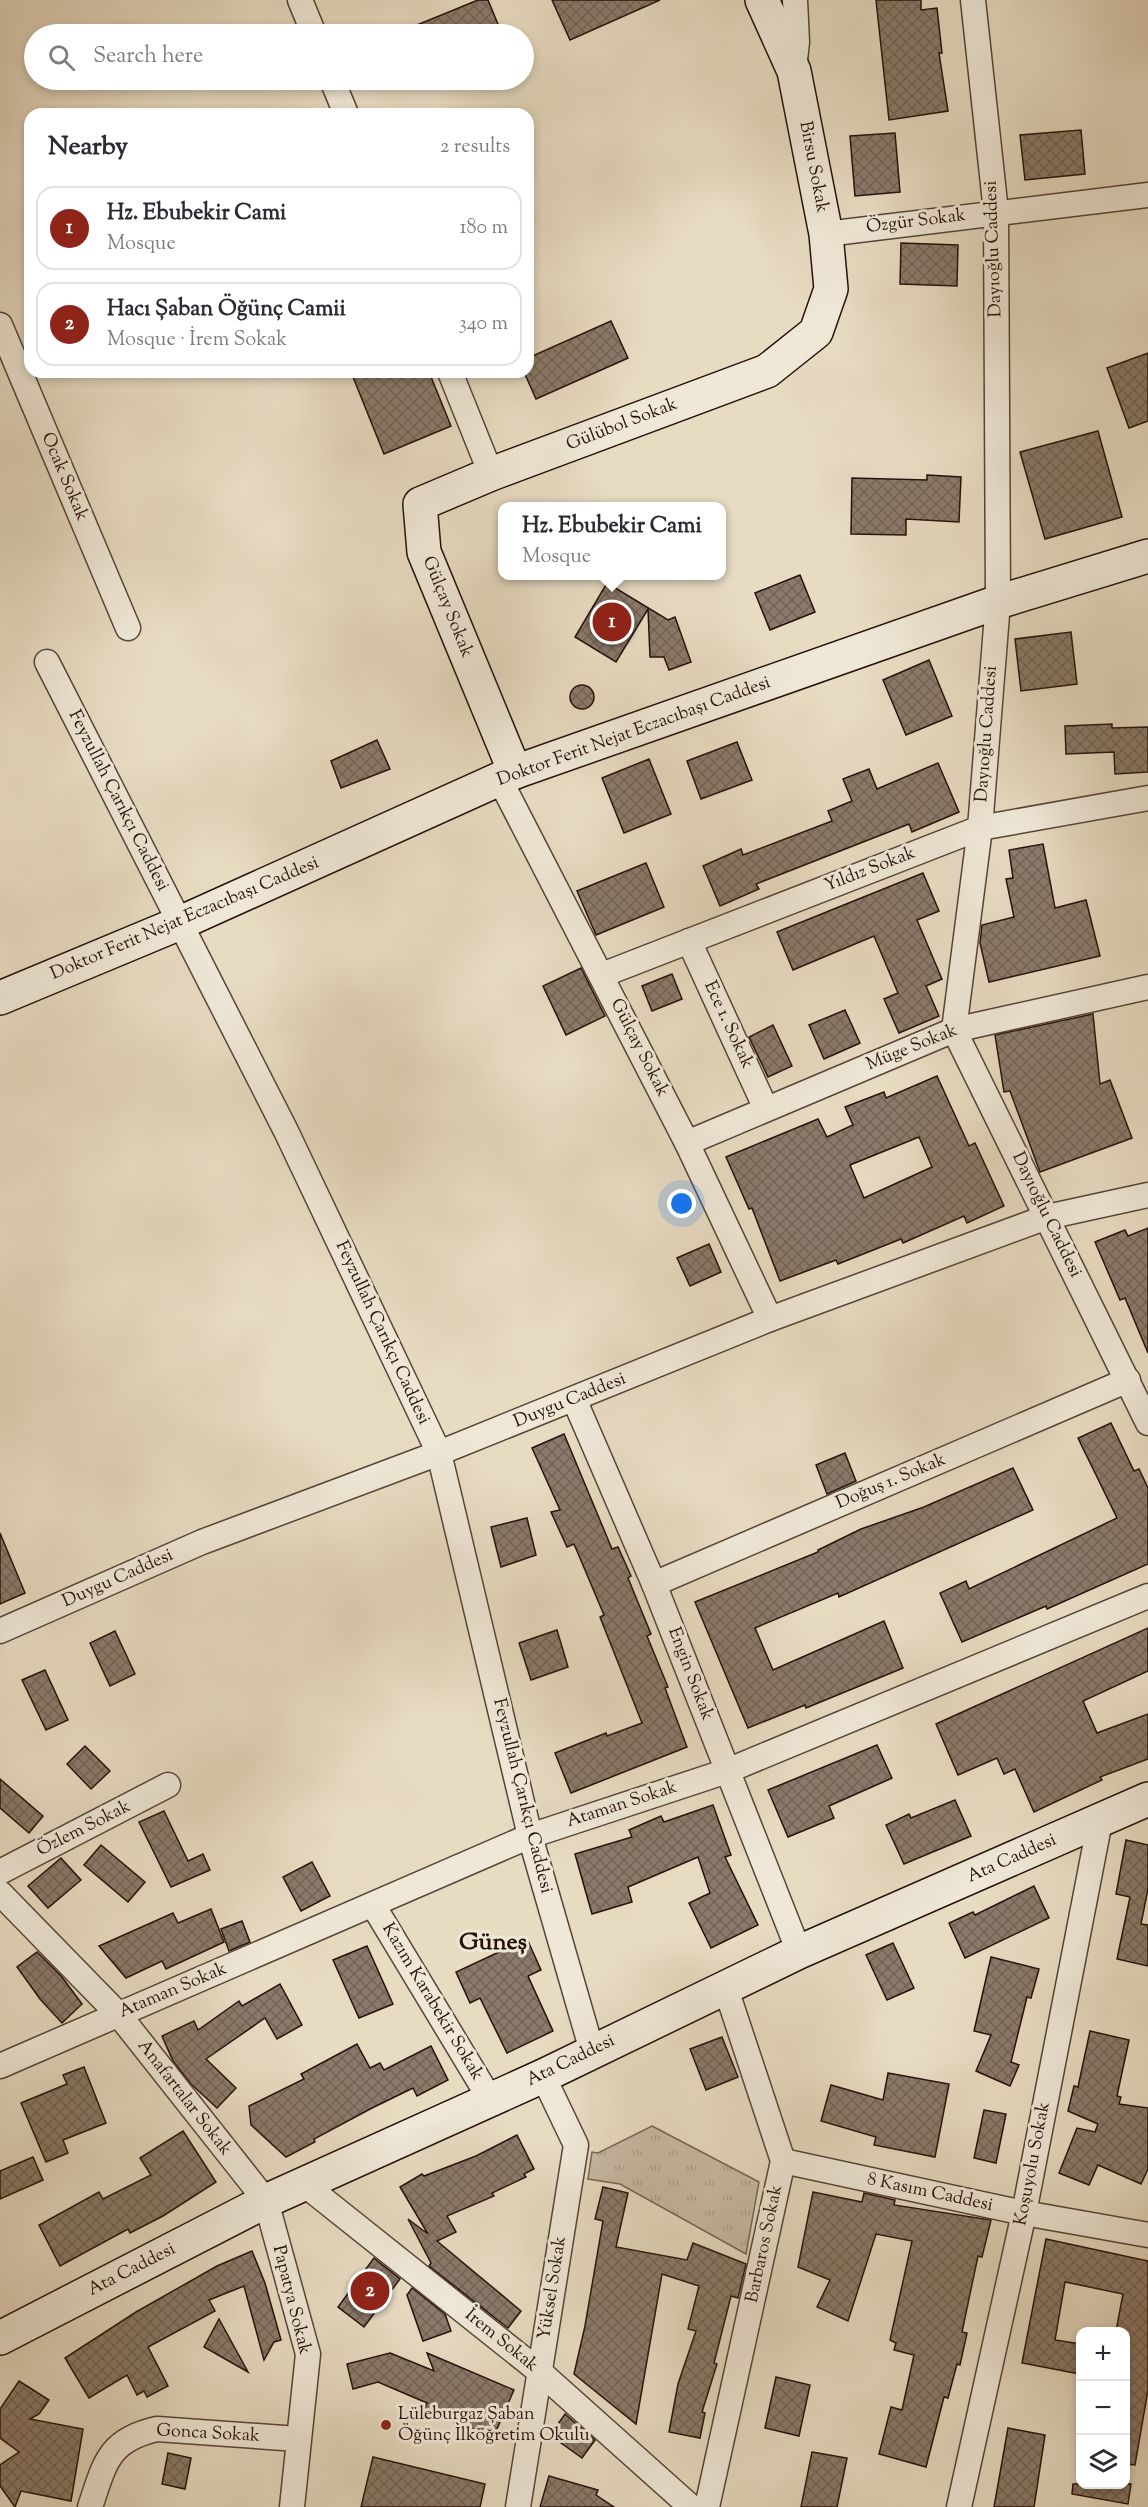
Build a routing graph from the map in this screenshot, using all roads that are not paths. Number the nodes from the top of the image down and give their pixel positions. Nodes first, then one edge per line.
1 (300, 0) edge
2 (762, 0) edge
3 (795, 0) edge
4 (973, 0) edge
5 (310, 24) edge
6 (794, 71) junction
7 (336, 90) edge
8 (344, 108) edge
9 (1148, 195) edge
10 (996, 212) junction
11 (826, 234) junction
12 (0, 325) edge
13 (816, 332) joint
14 (452, 378) edge
15 (491, 474) junction
16 (420, 504) joint
17 (1148, 556) edge
18 (998, 602) junction
19 (128, 628) dead end
20 (47, 662) dead end
21 (507, 776) junction
22 (1148, 798) edge
23 (980, 828) junction
24 (180, 923) junction
25 (689, 941) junction
26 (602, 975) junction
27 (1148, 987) edge
28 (0, 998) edge
29 (954, 1030) junction
30 (766, 1109) junction
31 (687, 1143) junction
32 (1148, 1195) edge
33 (1047, 1217) junction
34 (770, 1319) junction
35 (1128, 1380) junction
36 (574, 1399) junction
37 (1148, 1423) edge
38 (439, 1453) junction
39 (654, 1584) junction
40 (1148, 1596) edge
41 (0, 1630) edge
42 (727, 1771) junction
43 (168, 1785) dead end
44 (1148, 1799) edge
45 (1100, 1821) junction
46 (530, 1836) junction
47 (0, 1872) edge
48 (0, 1893) edge
49 (373, 1905) junction
50 (799, 1952) junction
51 (725, 1986) junction
52 (119, 2014) junction
53 (592, 2051) junction
54 (0, 2066) edge
55 (543, 2076) junction
56 (490, 2099) junction
57 (783, 2161) junction
58 (304, 2184) junction
59 (266, 2201) junction
60 (1024, 2213) junction
61 (1148, 2235) edge
62 (0, 2338) edge
63 (540, 2373) junction
64 (298, 2439) junction
65 (90, 2507) edge
66 (292, 2507) edge
67 (518, 2507) edge
68 (691, 2507) edge
69 (707, 2507) edge
70 (959, 2507) edge

1 - 5 street
2 - 6 street
3 - 6 street, Birsu Sokak
4 - 10 street, Dayıoğlu Caddesi
6 - 11 street, Birsu Sokak
7 - 8 street
9 - 10 street, Özgür Sokak
10 - 11 street, Özgür Sokak
10 - 18 street, Dayıoğlu Caddesi
11 - 13 street, Birsu Sokak
12 - 19 street, Ocak Sokak
13 - 15 street, Gülübol Sokak
14 - 15 street
15 - 16 street, Gülübol Sokak
16 - 21 street, Gülçay Sokak
17 - 18 street, Doktor Ferit Nejat Eczacıbaşı Caddesi
18 - 21 street, Doktor Ferit Nejat Eczacıbaşı Caddesi
18 - 23 street, Dayıoğlu Caddesi
20 - 24 street, Feyzullah Çarıkçı Caddesi
21 - 24 street, Doktor Ferit Nejat Eczacıbaşı Caddesi
21 - 26 street, Gülçay Sokak
22 - 23 street, Yıldız Sokak
23 - 25 street, Yıldız Sokak
23 - 29 street, Dayıoğlu Caddesi
24 - 28 street, Doktor Ferit Nejat Eczacıbaşı Caddesi
24 - 38 street, Feyzullah Çarıkçı Caddesi
25 - 26 street, Yıldız Sokak
25 - 30 street, Ece 1. Sokak
26 - 31 street, Gülçay Sokak
27 - 29 street, Müge Sokak
29 - 30 street, Müge Sokak
29 - 33 street, Dayıoğlu Caddesi
30 - 31 street, Müge Sokak
31 - 34 street, Gülçay Sokak
32 - 33 street, Duygu Caddesi
33 - 34 street, Duygu Caddesi
33 - 35 street, Dayıoğlu Caddesi
34 - 36 street, Duygu Caddesi
35 - 37 street, Dayıoğlu Caddesi
35 - 39 street, Doğuş 1. Sokak
36 - 38 street, Duygu Caddesi
36 - 39 street, Engin Sokak
38 - 41 street, Duygu Caddesi
38 - 46 street, Feyzullah Çarıkçı Caddesi
39 - 42 street, Engin Sokak
40 - 42 street, Ataman Sokak
42 - 46 street, Ataman Sokak
42 - 50 street, Engin Sokak
43 - 47 street, Özlem Sokak
44 - 45 street, Ata Caddesi
45 - 50 street, Ata Caddesi
45 - 60 street, Koşuyolu Sokak
46 - 49 street, Ataman Sokak
46 - 53 street, Feyzullah Çarıkçı Caddesi
48 - 52 street, Anafartalar Sokak
49 - 52 street, Ataman Sokak
49 - 56 street, Kazım Karabekir Sokak
50 - 51 street, Ata Caddesi
51 - 53 street, Ata Caddesi
51 - 57 street, Barbaros Sokak
52 - 54 street, Ataman Sokak
52 - 59 street, Anafartalar Sokak
53 - 55 street, Ata Caddesi
55 - 56 street, Ata Caddesi
55 - 63 street, Yüksel Sokak
56 - 58 street, Ata Caddesi
57 - 60 street, 8 Kasım Caddesi
57 - 69 street, Barbaros Sokak
58 - 59 street, Ata Caddesi
58 - 63 street, İrem Sokak
59 - 62 street, Ata Caddesi
59 - 64 street, Papatya Sokak
60 - 61 street, 8 Kasım Caddesi
60 - 70 street, Koşuyolu Sokak
63 - 67 street, Yüksel Sokak
63 - 68 street, İrem Sokak
64 - 65 street, Gonca Sokak
64 - 66 street, Papatya Sokak

